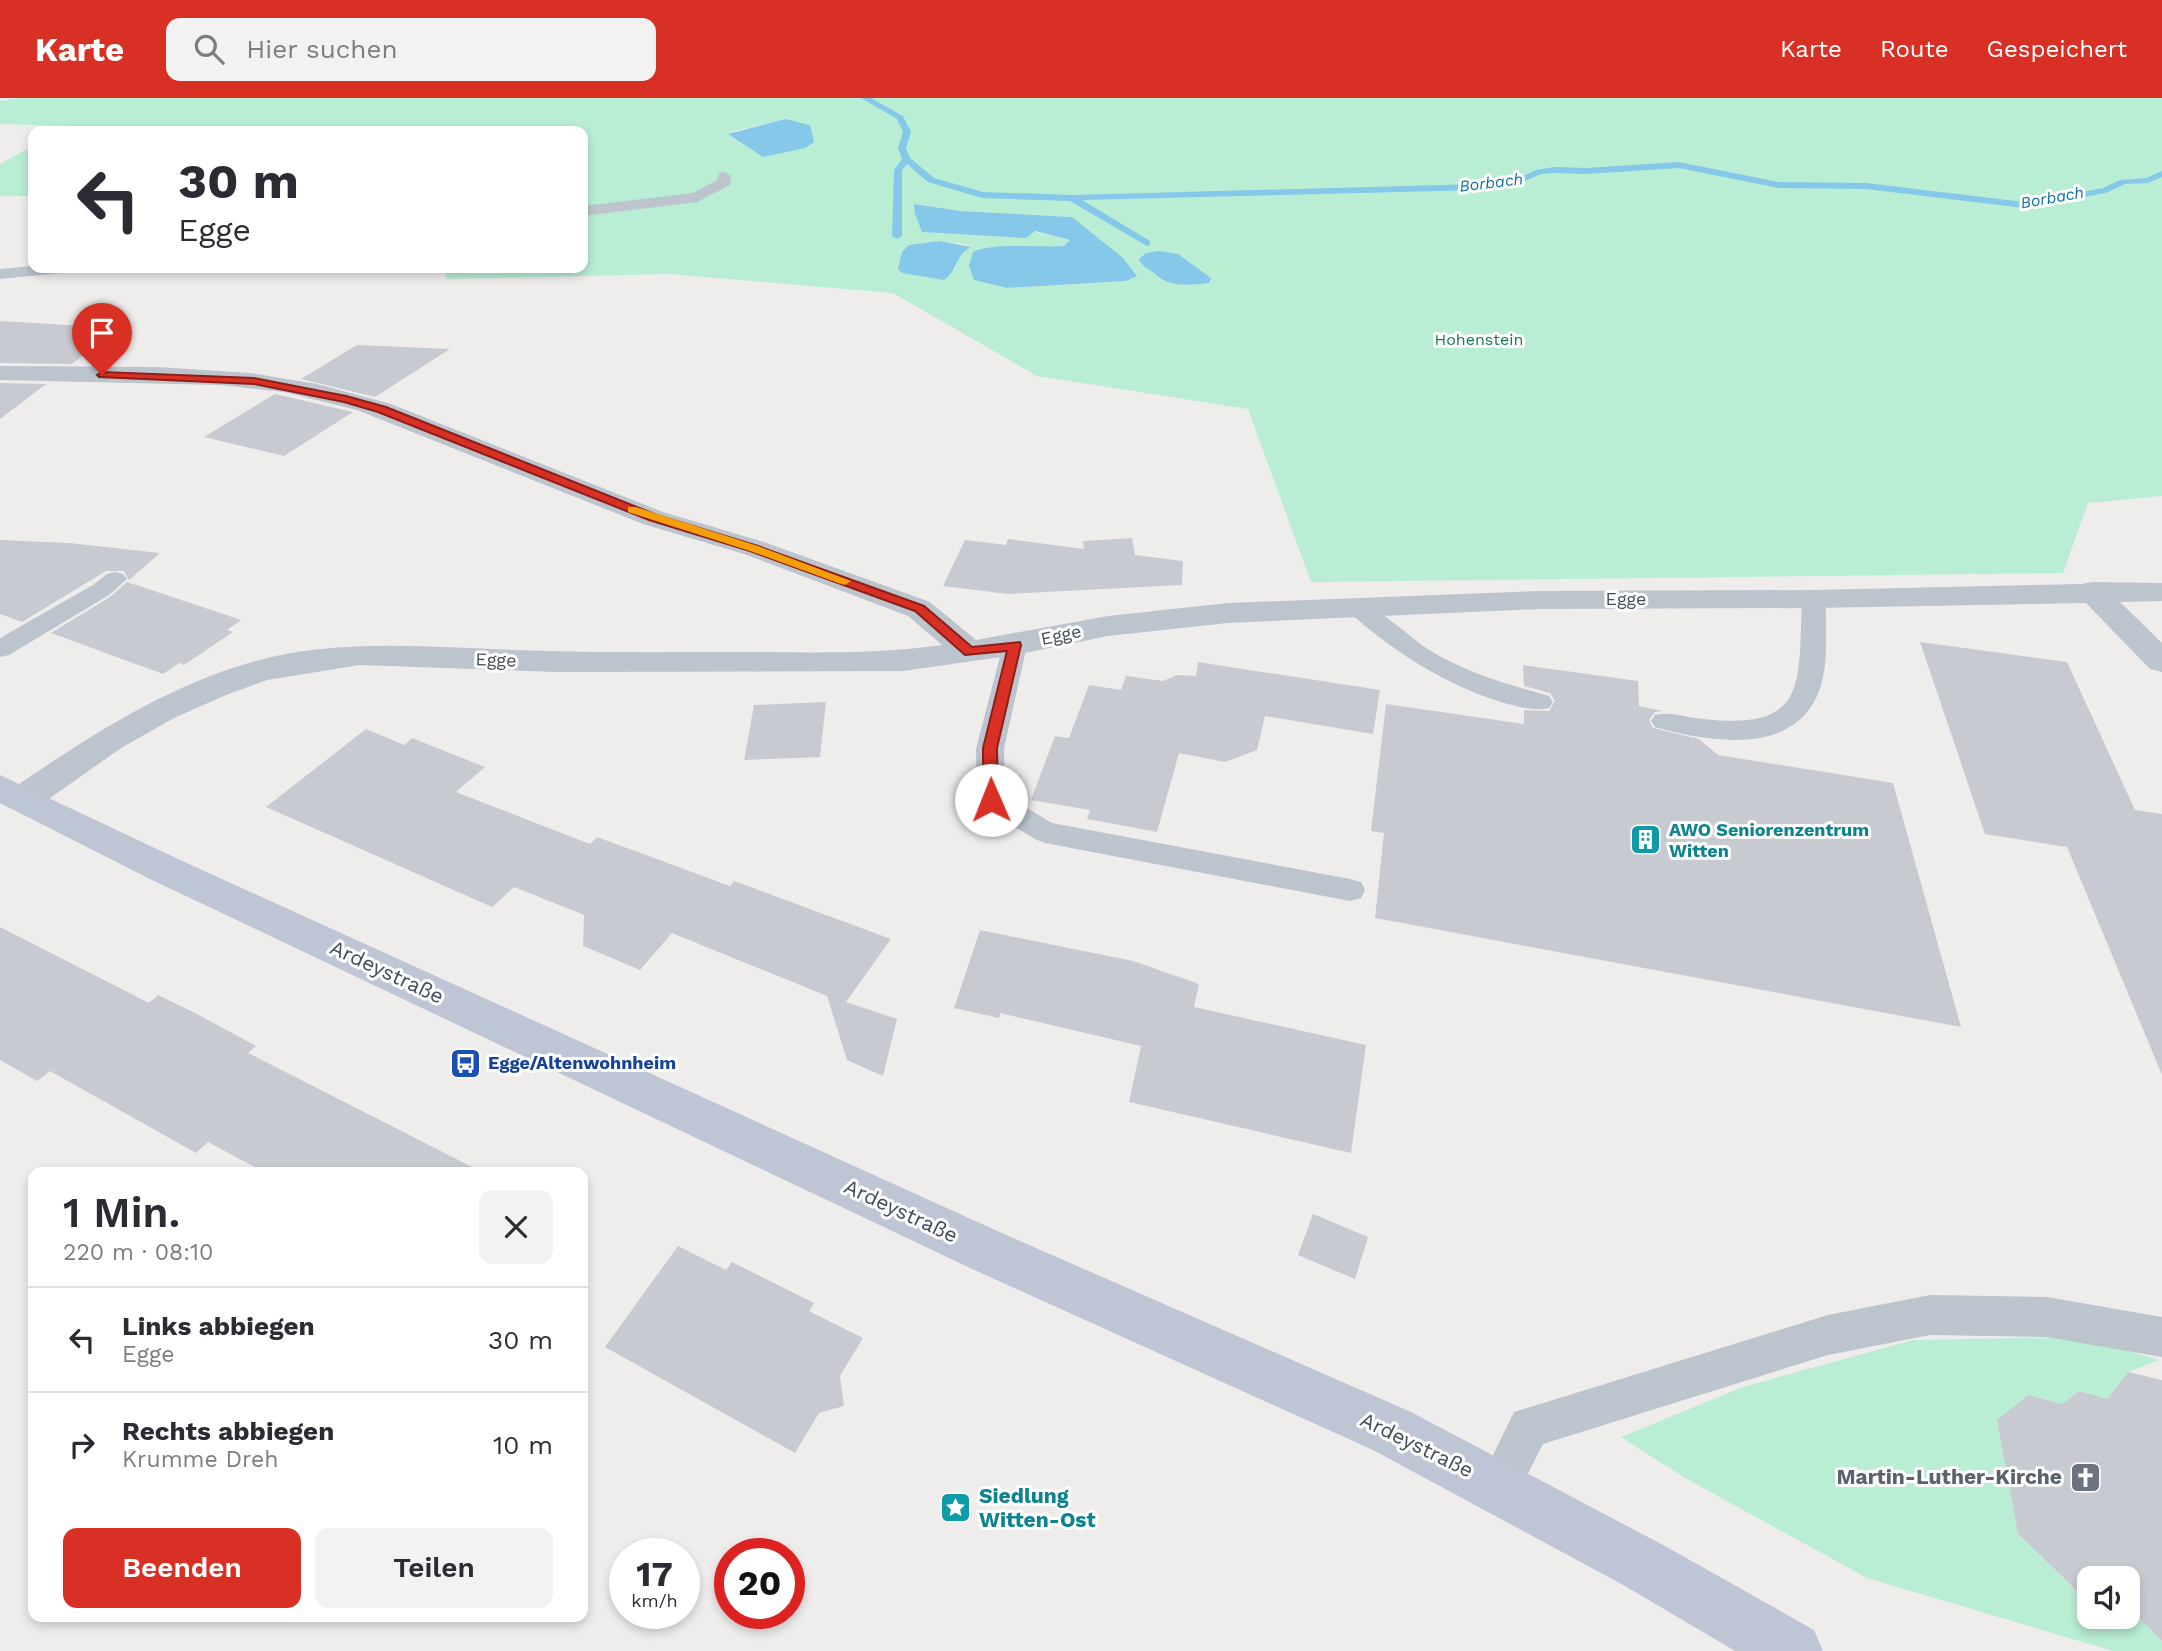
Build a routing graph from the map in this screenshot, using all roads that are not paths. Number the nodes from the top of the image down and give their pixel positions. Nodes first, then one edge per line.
1 (724, 176) dead end
2 (588, 210) edge
3 (28, 271) edge
4 (0, 274) edge
5 (0, 373) edge
6 (115, 579) dead end
7 (2092, 592) junction
8 (2162, 592) edge
9 (1814, 599) junction
10 (1359, 608) junction
11 (11, 634) edge
12 (1015, 645) junction
13 (0, 649) edge
14 (970, 652) junction
15 (2162, 663) edge
16 (1540, 702) dead end
17 (1664, 721) dead end
18 (12, 794) edge
19 (1350, 890) dead end
20 (2162, 1337) edge
21 (1499, 1486) junction
22 (1793, 1651) edge

1 - 2 lane
3 - 4 lane
5 - 14 street
6 - 11 lane
7 - 8 street, Egge
7 - 9 street, Egge
7 - 15 street
9 - 10 street, Egge
9 - 17 lane
10 - 12 street, Egge
10 - 16 lane
11 - 13 lane
12 - 14 street, Egge
12 - 19 lane
14 - 18 street, Egge
18 - 21 main road, Ardeystraße
20 - 21 lane
21 - 22 main road, Ardeystraße

